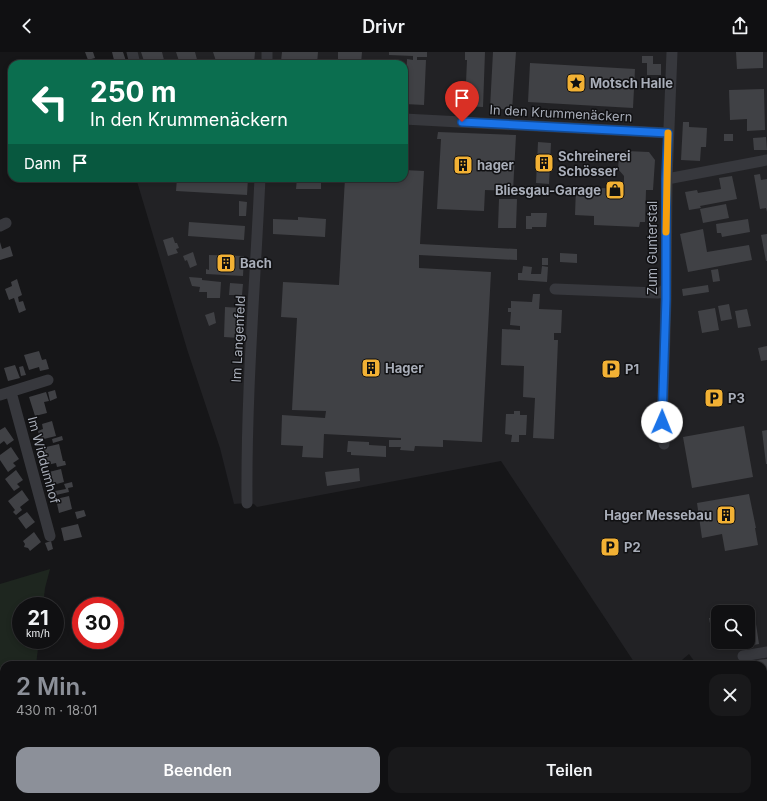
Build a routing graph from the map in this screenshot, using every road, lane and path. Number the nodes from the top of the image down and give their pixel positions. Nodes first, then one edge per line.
1 (672, 52) edge
2 (408, 119) edge
3 (668, 133) junction
4 (767, 160) edge
5 (666, 179) junction
6 (260, 182) edge
7 (554, 289) dead end
8 (665, 289) junction
9 (48, 380) dead end
10 (11, 392) junction
11 (0, 395) edge
12 (664, 444) dead end
13 (247, 502) dead end
14 (50, 536) dead end
15 (767, 652) edge
16 (743, 656) dead end

1 - 3 street, Zum Gunterstal
2 - 3 street, In den Krummenäckern
3 - 5 street, Zum Gunterstal
4 - 5 street
5 - 8 street, Zum Gunterstal
6 - 13 street, Im Langenfeld
7 - 8 street
8 - 12 street, Zum Gunterstal
9 - 10 street
10 - 11 street
10 - 14 street, Im Widdumhof
15 - 16 street

